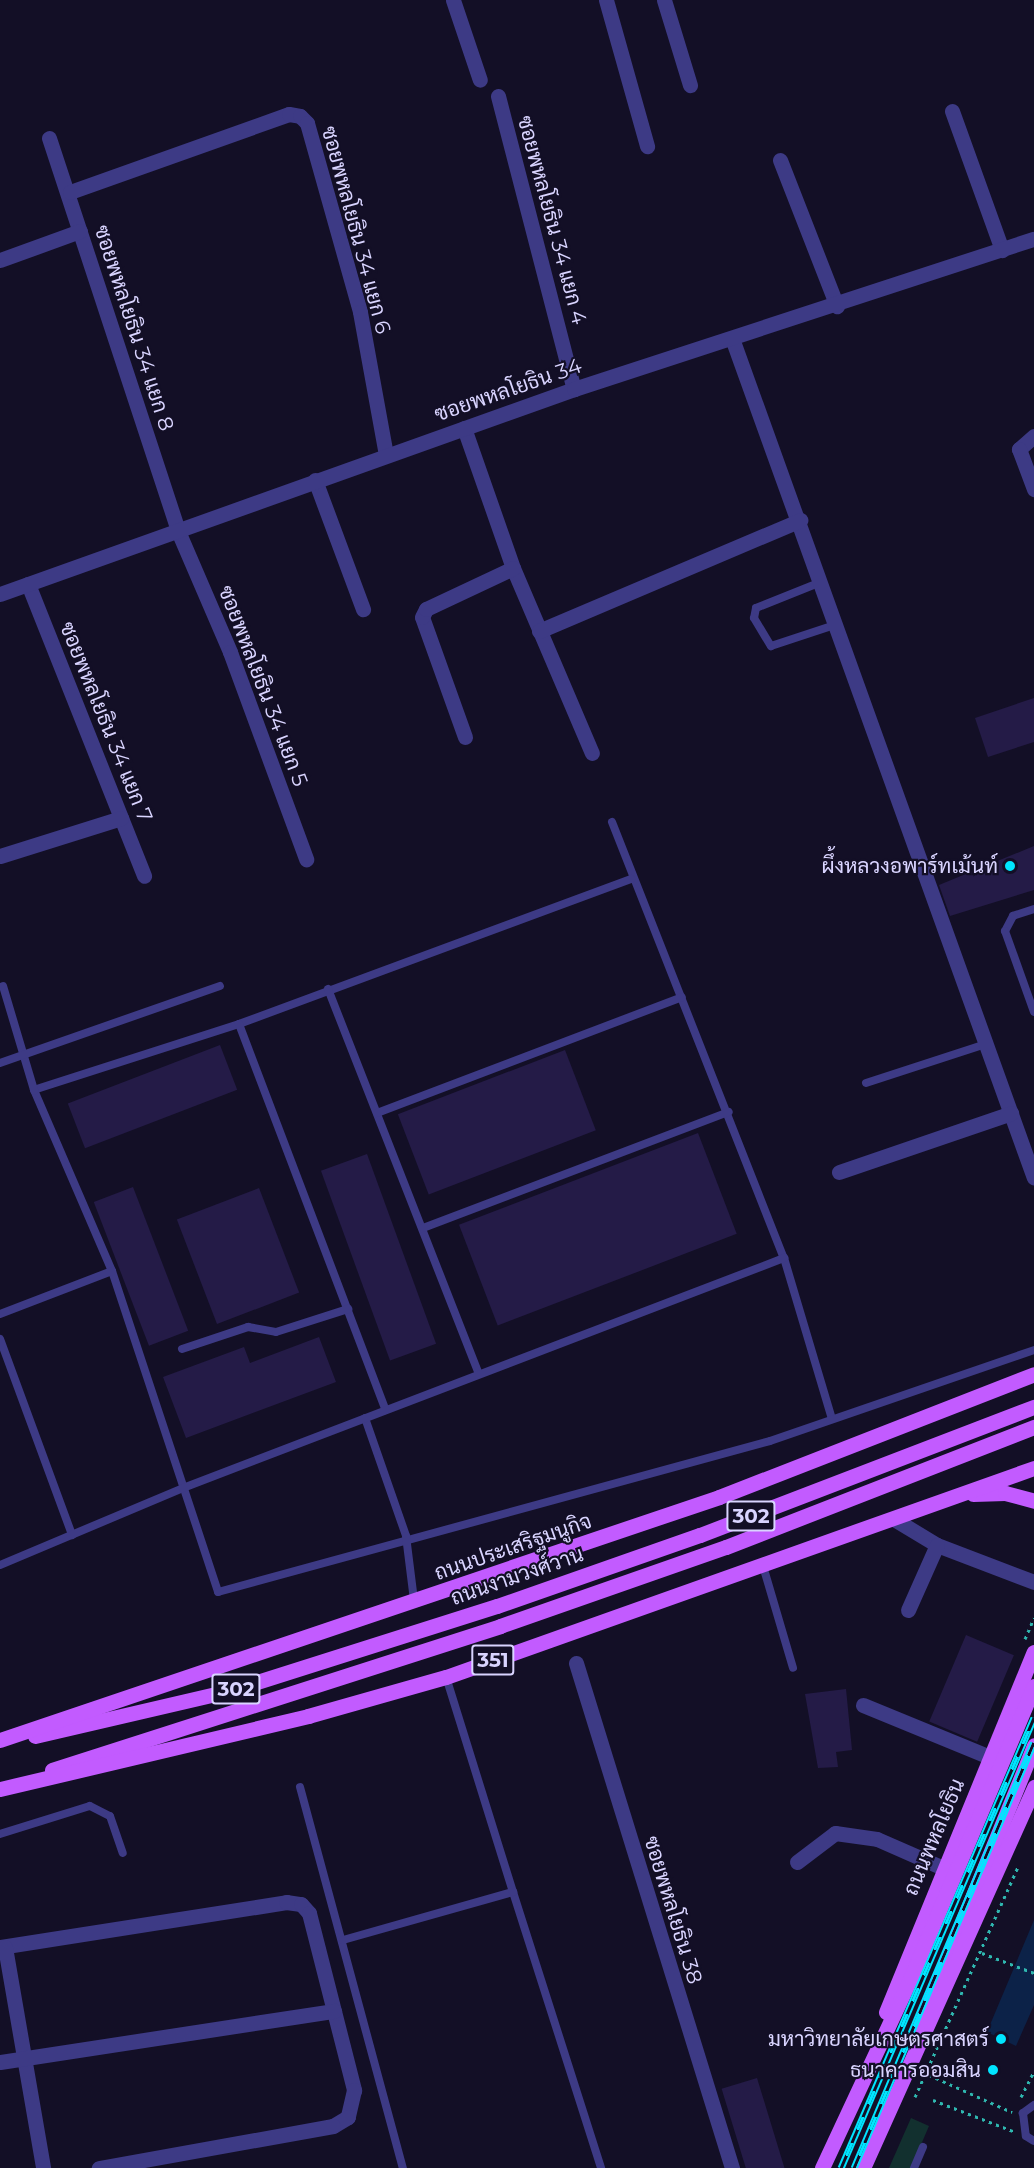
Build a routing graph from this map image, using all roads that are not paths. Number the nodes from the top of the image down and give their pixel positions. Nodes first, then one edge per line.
1 (453, 0) edge
2 (606, 0) edge
3 (664, 0) edge
4 (480, 80) dead end
5 (690, 85) dead end
6 (498, 96) dead end
7 (952, 111) dead end
8 (50, 138) dead end
9 (647, 146) dead end
10 (780, 160) dead end
11 (70, 192) junction
12 (80, 231) junction
13 (1034, 239) edge
14 (1002, 250) junction
15 (0, 260) edge
16 (837, 306) junction
17 (733, 341) junction
18 (574, 389) junction
19 (464, 428) junction
20 (1034, 436) edge
21 (386, 455) junction
22 (315, 480) junction
23 (1034, 489) edge
24 (801, 520) junction
25 (178, 531) junction
26 (513, 568) junction
27 (822, 581) junction
28 (28, 584) junction
29 (0, 594) edge
30 (363, 609) dead end
31 (836, 624) junction
32 (539, 631) junction
33 (465, 737) dead end
34 (592, 753) dead end
35 (121, 818) junction
36 (612, 822) dead end
37 (0, 856) edge
38 (306, 859) dead end
39 (144, 876) dead end
40 (631, 879) junction
41 (1034, 909) edge
42 (3, 986) dead end
43 (220, 986) dead end
44 (328, 989) junction
45 (682, 997) junction
46 (1034, 1012) edge
47 (239, 1024) junction
48 (986, 1044) junction
49 (24, 1054) junction
50 (0, 1063) edge
51 (866, 1083) dead end
52 (34, 1090) junction
53 (729, 1112) junction
54 (377, 1113) junction
55 (1011, 1113) junction
56 (839, 1172) dead end
57 (1034, 1178) edge
58 (423, 1228) junction
59 (784, 1258) junction
60 (112, 1271) junction
61 (348, 1309) junction
62 (0, 1314) edge
63 (0, 1339) edge
64 (182, 1349) dead end
65 (1034, 1350) edge
66 (478, 1372) junction
67 (1034, 1374) edge
68 (1034, 1381) edge
69 (1009, 1384) junction
70 (1034, 1407) edge
71 (386, 1410) junction
72 (831, 1416) junction
73 (365, 1418) junction
74 (1034, 1427) edge
75 (1034, 1468) edge
76 (183, 1488) junction
77 (958, 1495) junction
78 (1034, 1501) edge
79 (894, 1519) junction
80 (72, 1535) junction
81 (406, 1536) junction
82 (937, 1545) junction
83 (0, 1565) edge
84 (764, 1566) junction
85 (1034, 1582) edge
86 (415, 1603) junction
87 (908, 1610) dead end
88 (1034, 1652) edge
89 (576, 1663) dead end
90 (793, 1668) dead end
91 (446, 1677) junction
92 (1034, 1686) edge
93 (863, 1705) dead end
94 (0, 1741) edge
95 (1034, 1745) edge
96 (990, 1757) junction
97 (16, 1785) junction
98 (300, 1787) dead end
99 (1034, 1787) edge
100 (0, 1789) edge
101 (0, 1834) edge
102 (123, 1853) dead end
103 (797, 1862) dead end
104 (943, 1868) junction
105 (513, 1892) junction
106 (343, 1940) junction
107 (2, 1947) edge
108 (334, 2011) junction
109 (878, 2041) junction
110 (912, 2053) junction
111 (20, 2058) junction
112 (0, 2062) edge
113 (1034, 2105) edge
114 (1030, 2138) edge
115 (923, 2147) dead end
116 (43, 2168) edge
117 (99, 2168) edge
118 (403, 2168) edge
119 (601, 2168) edge
120 (732, 2168) edge
121 (822, 2168) edge
122 (863, 2168) edge
123 (914, 2168) edge

1 - 4 street
2 - 9 street
3 - 5 street
6 - 18 street, ซอยพหลโยธิน 34 แยก 4
7 - 14 street
8 - 11 street, ซอยพหลโยธิน 34 แยก 8
10 - 16 street
11 - 12 street, ซอยพหลโยธิน 34 แยก 8
11 - 21 street, ซอยพหลโยธิน 34 แยก 6
12 - 15 street
12 - 25 street, ซอยพหลโยธิน 34 แยก 8
13 - 14 street, ซอยพหลโยธิน 34
14 - 16 street, ซอยพหลโยธิน 34
16 - 17 street, ซอยพหลโยธิน 34
17 - 18 street, ซอยพหลโยธิน 34
17 - 24 street
18 - 19 street, ซอยพหลโยธิน 34
19 - 21 street, ซอยพหลโยธิน 34
19 - 26 street
20 - 23 street
21 - 22 street, ซอยพหลโยธิน 34
22 - 25 street, ซอยพหลโยธิน 34
22 - 30 street
24 - 27 street
24 - 32 street
25 - 28 street, ซอยพหลโยธิน 34
25 - 38 street, ซอยพหลโยธิน 34 แยก 5
26 - 32 street
26 - 33 street
27 - 31 street
27 - 31 lane
28 - 29 street, ซอยพหลโยธิน 34
28 - 35 street, ซอยพหลโยธิน 34 แยก 7
31 - 48 street
32 - 34 street
35 - 37 street
35 - 39 street, ซอยพหลโยธิน 34 แยก 7
36 - 40 lane
40 - 44 lane
40 - 45 lane
41 - 46 lane
42 - 49 lane
43 - 49 lane
44 - 47 lane
44 - 54 lane
45 - 53 lane
45 - 54 lane
47 - 52 lane
47 - 61 lane
48 - 51 lane
48 - 55 street
49 - 50 lane
49 - 52 lane
52 - 60 lane
53 - 58 lane
53 - 59 lane
54 - 58 lane
55 - 56 street
55 - 57 street
58 - 66 lane
59 - 66 lane
59 - 72 lane
60 - 62 lane
60 - 76 lane
61 - 64 lane
61 - 71 lane
63 - 80 lane
65 - 72 lane
66 - 71 lane
67 - 69 main road, ถนนประเสริฐมนูกิจ
68 - 69 main road
69 - 86 main road, ถนนประเสริฐมนูกิจ
70 - 94 main road, ถนนงามวงศ์วาน / 302
71 - 73 lane
72 - 81 lane
73 - 76 lane
73 - 81 lane
74 - 97 main road, ถนนงามวงศ์วาน / 302
75 - 77 main road, 351
76 - 80 lane
76 - 81 lane
77 - 78 main road
77 - 79 main road, 351
79 - 82 street
79 - 84 main road, 351
80 - 83 lane
81 - 86 lane
82 - 85 street
82 - 87 street
84 - 90 lane
84 - 91 main road, 351
86 - 94 main road, ถนนประเสริฐมนูกิจ
88 - 96 main road, ถนนพหลโยธิน
89 - 120 street, ซอยพหลโยธิน 38
91 - 97 main road, 351
91 - 105 lane
92 - 109 main road, ถนนพหลโยธิน
93 - 96 street
95 - 110 main road
96 - 104 main road, ถนนพหลโยธิน
97 - 100 main road, 351
98 - 106 lane
99 - 110 main road
101 - 102 lane
103 - 104 street
104 - 109 main road, ถนนพหลโยธิน
105 - 106 lane
105 - 119 lane
106 - 118 lane
107 - 108 street
107 - 111 street
108 - 111 street
108 - 117 street
109 - 121 main road, ถนนพหลโยธิน
110 - 122 main road
111 - 112 street
111 - 116 street
113 - 114 lane
115 - 123 lane

